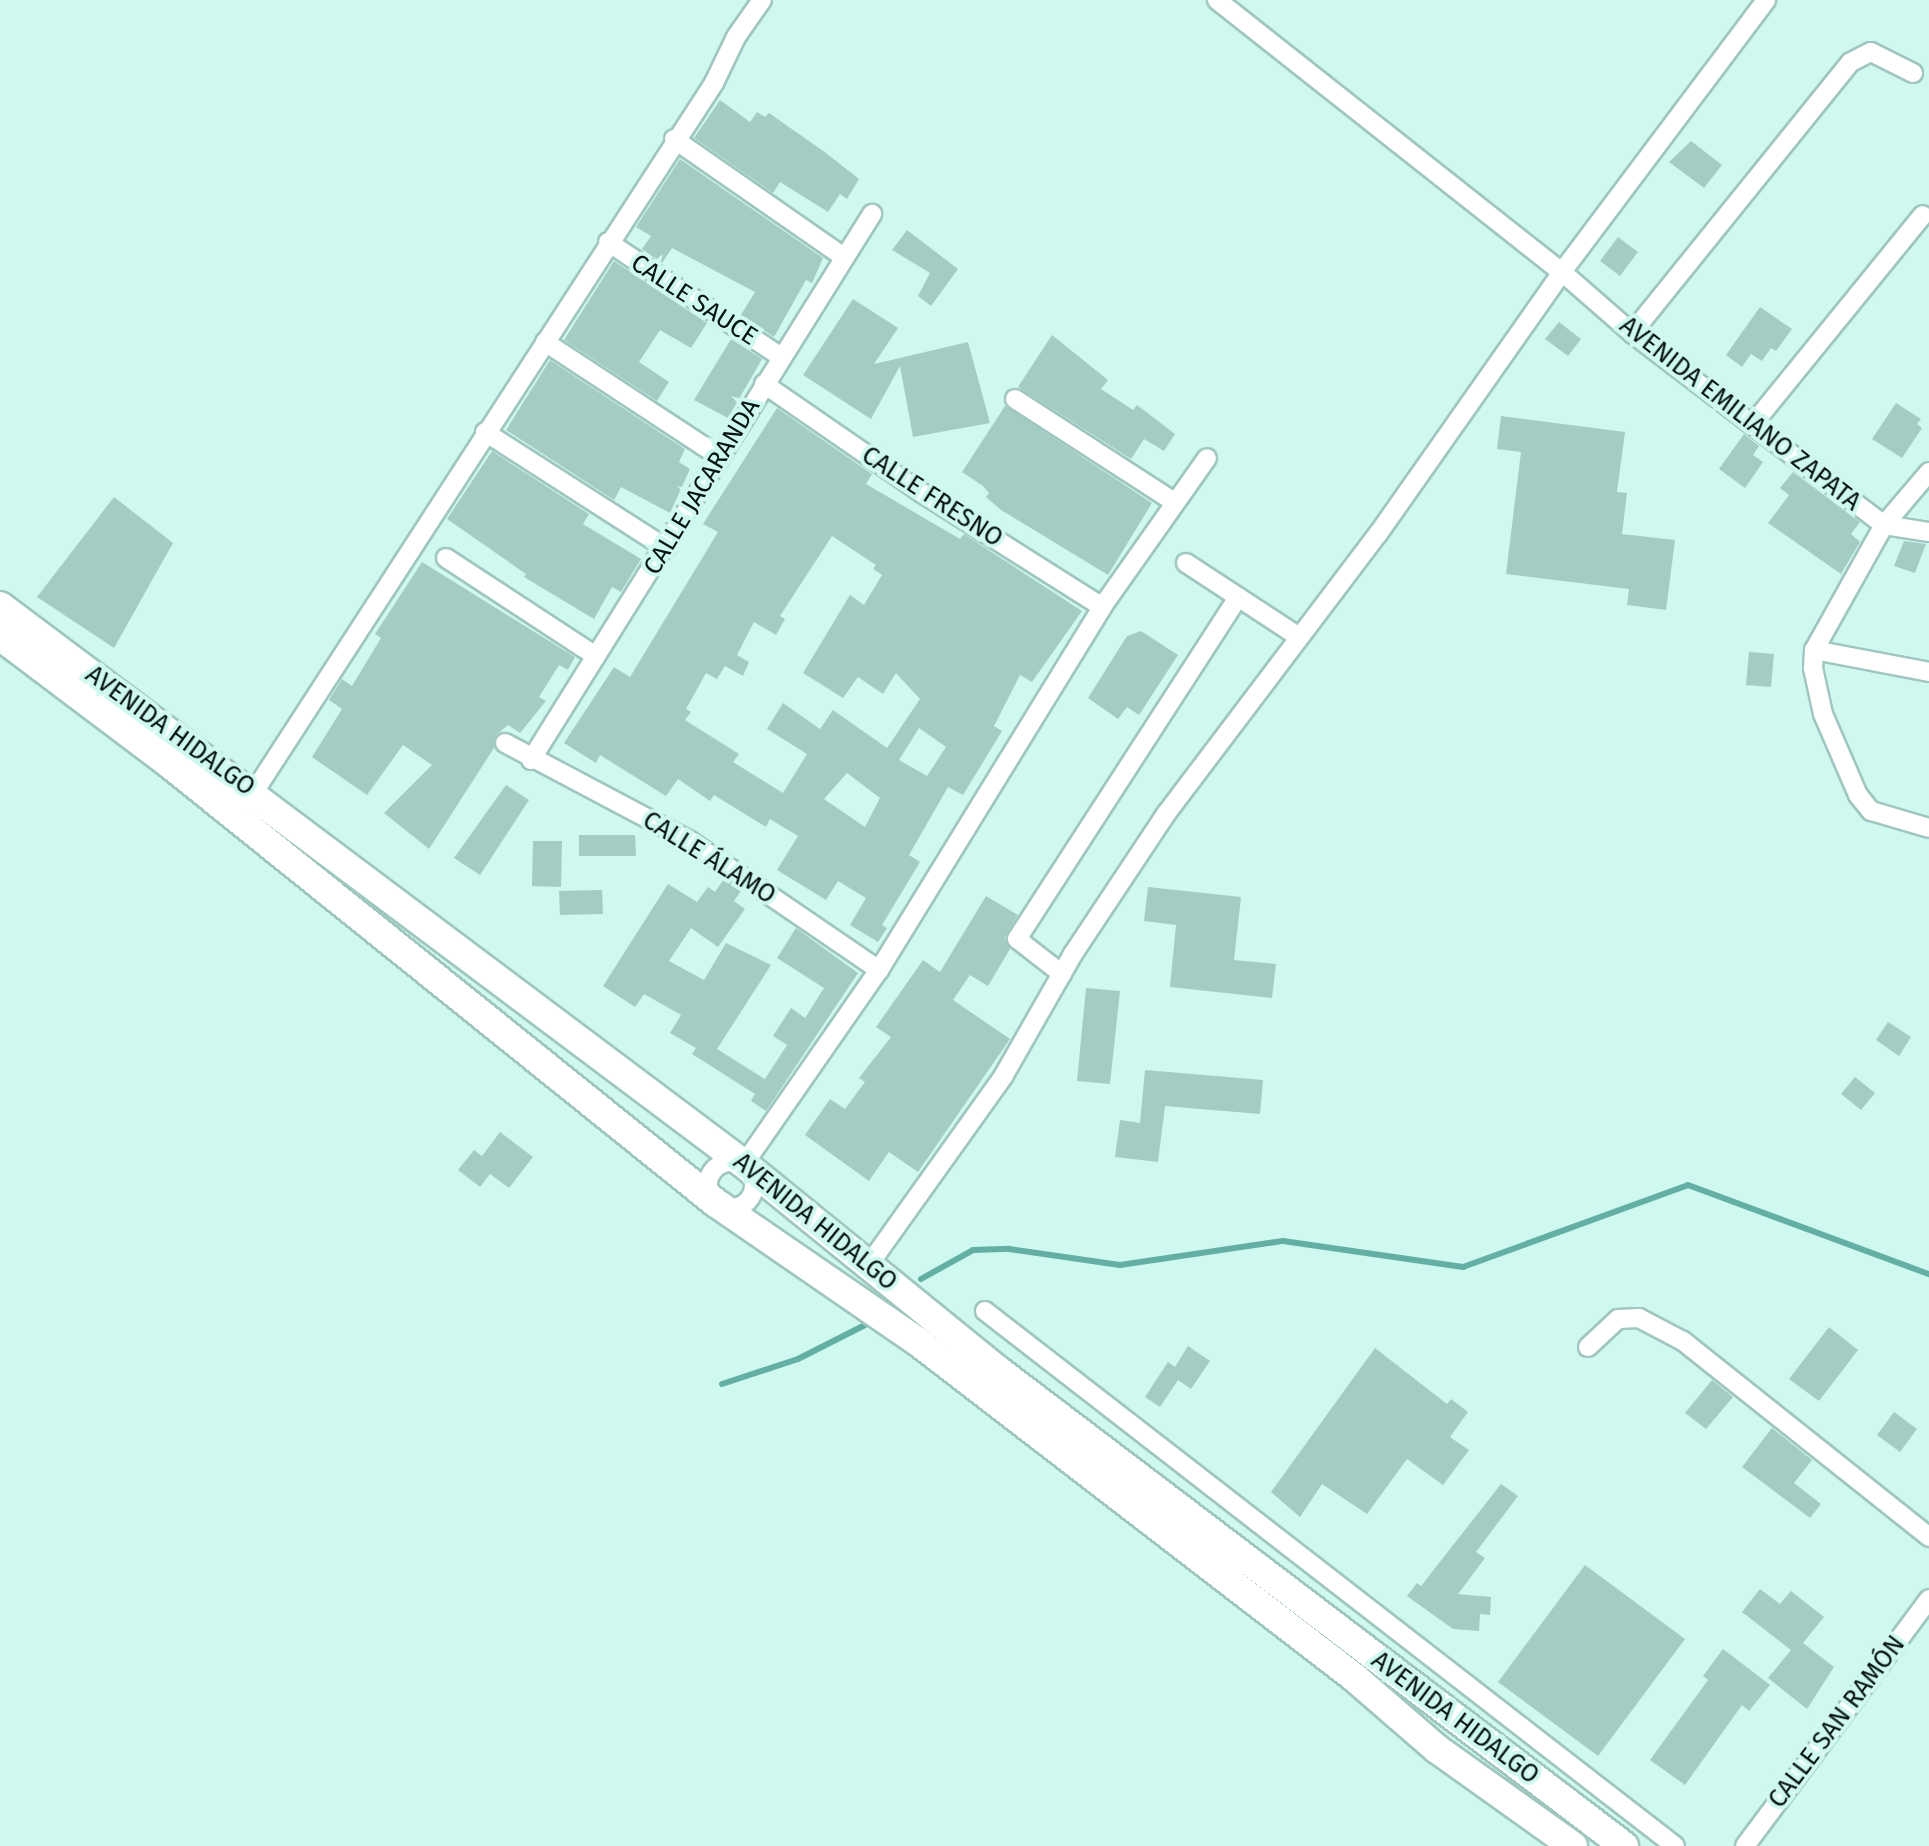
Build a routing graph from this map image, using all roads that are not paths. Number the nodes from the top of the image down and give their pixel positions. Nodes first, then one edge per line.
1 (762, 0) edge
2 (1217, 0) edge
3 (1766, 0) edge
4 (1913, 73) dead end
5 (674, 140) junction
6 (872, 214) dead end
7 (1924, 215) dead end
8 (608, 242) junction
9 (844, 257) junction
10 (1562, 272) junction
11 (1632, 332) junction
12 (545, 342) junction
13 (781, 357) junction
14 (764, 384) junction
15 (1015, 399) dead end
16 (1753, 424) junction
17 (485, 432) junction
18 (720, 457) junction
19 (1207, 458) dead end
20 (1929, 472) edge
21 (1174, 502) junction
22 (1884, 525) junction
23 (1929, 532) edge
24 (666, 548) junction
25 (446, 558) dead end
26 (1186, 564) dead end
27 (1238, 598) junction
28 (0, 606) edge
29 (1102, 607) junction
30 (0, 636) edge
31 (1298, 638) junction
32 (1814, 650) junction
33 (596, 656) junction
34 (1929, 672) edge
35 (505, 744) dead end
36 (531, 760) junction
37 (254, 792) junction
38 (1929, 828) edge
39 (879, 970) junction
40 (1062, 974) junction
41 (744, 1164) junction
42 (716, 1203) junction
43 (868, 1266) junction
44 (984, 1311) dead end
45 (1588, 1347) dead end
46 (1929, 1537) edge
47 (1929, 1599) edge
48 (1572, 1846) edge
49 (1624, 1846) edge
50 (1676, 1846) edge
51 (1745, 1846) edge

1 - 5 street
2 - 10 street, AVENIDA EMILIANO ZAPATA
3 - 10 street
4 - 11 street
5 - 8 street
5 - 9 street
6 - 9 street, CALLE JACARANDA
7 - 16 street
8 - 12 street
8 - 13 street, CALLE SAUCE
9 - 13 street, CALLE JACARANDA
10 - 11 street, AVENIDA EMILIANO ZAPATA
10 - 31 street
11 - 16 street, AVENIDA EMILIANO ZAPATA
12 - 17 street
12 - 18 street
13 - 14 street, CALLE JACARANDA
14 - 18 street, CALLE JACARANDA
14 - 29 street, CALLE FRESNO
15 - 21 street
16 - 22 street, AVENIDA EMILIANO ZAPATA
17 - 24 street
17 - 37 street
18 - 24 street, CALLE JACARANDA
19 - 21 street
20 - 22 street
21 - 29 street
22 - 23 street, AVENIDA EMILIANO ZAPATA
22 - 32 street
24 - 33 street, CALLE JACARANDA
25 - 33 street
26 - 27 street
27 - 31 street
27 - 40 street
28 - 37 main road, AVENIDA HIDALGO
29 - 39 street
30 - 42 main road, AVENIDA HIDALGO
31 - 40 street
32 - 34 street
32 - 38 street
33 - 36 street, CALLE JACARANDA
35 - 36 street, CALLE ÁLAMO
36 - 39 street, CALLE ÁLAMO
37 - 41 main road, AVENIDA HIDALGO
39 - 41 street
40 - 43 street
41 - 42 street
41 - 42 street
41 - 43 main road, AVENIDA HIDALGO
42 - 48 main road, AVENIDA HIDALGO
43 - 49 main road, AVENIDA HIDALGO
44 - 50 street
45 - 46 street
47 - 51 street, CALLE SAN RAMÓN

